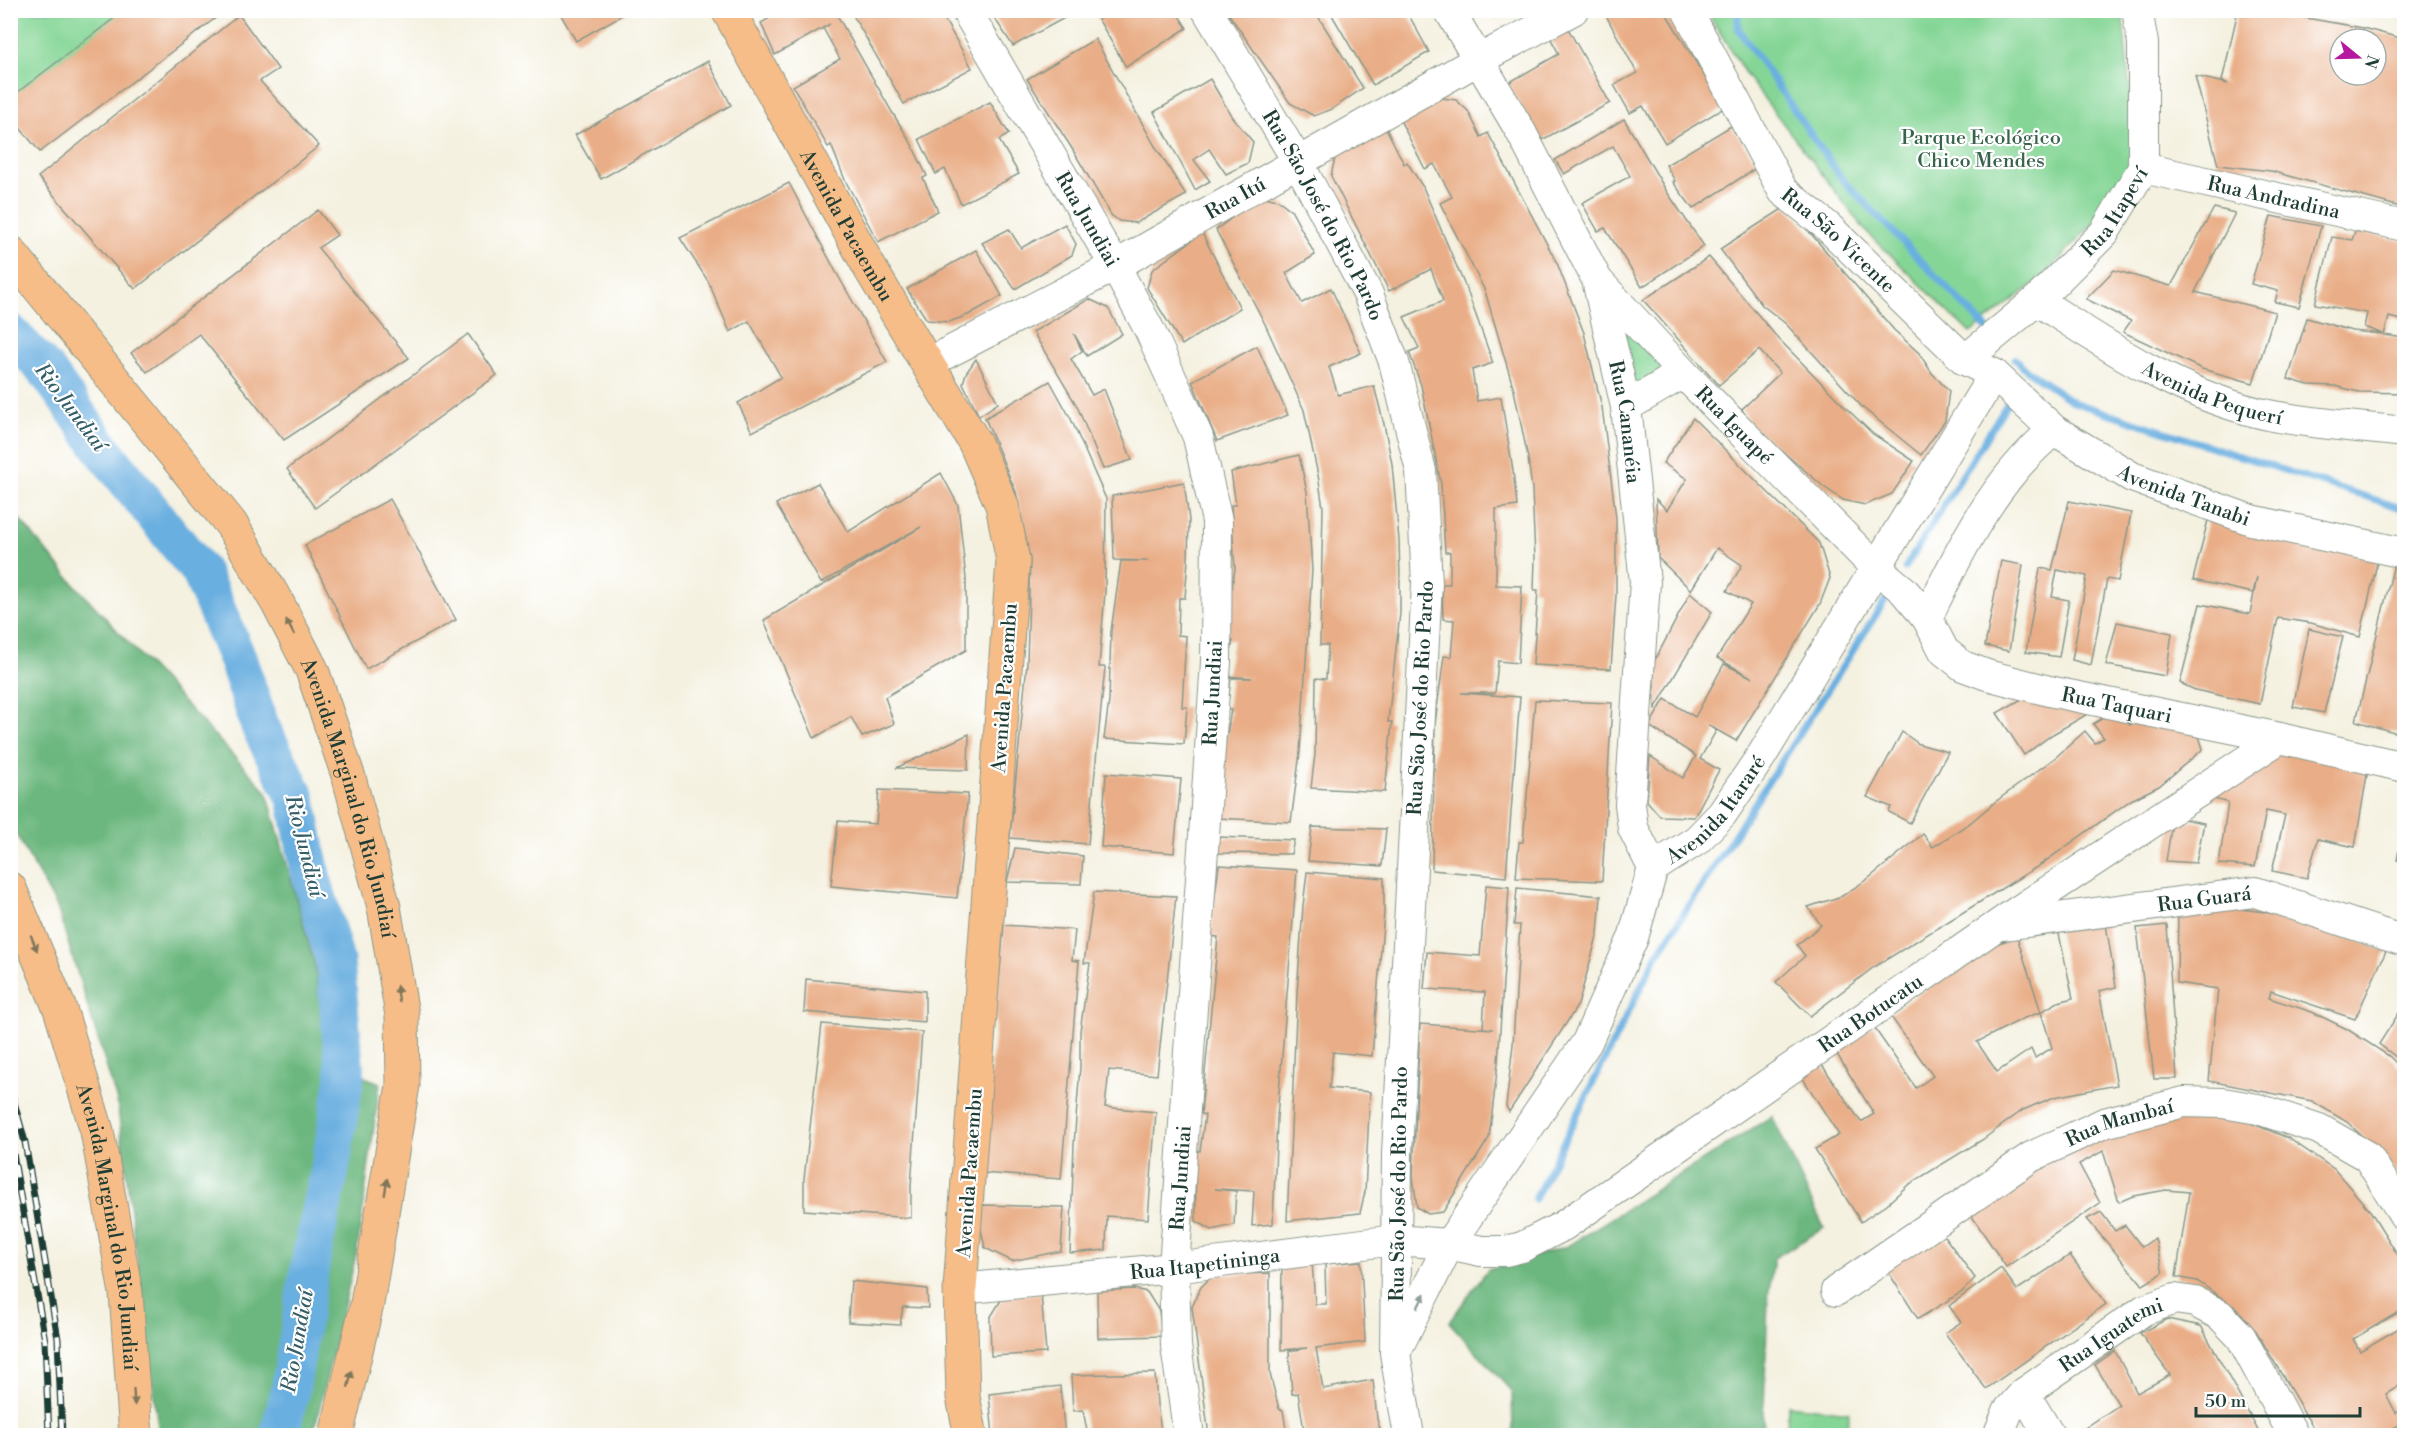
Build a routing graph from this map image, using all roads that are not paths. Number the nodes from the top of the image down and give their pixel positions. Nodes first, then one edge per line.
1 (728, 10) edge
2 (966, 10) edge
3 (1207, 10) edge
4 (1449, 10) edge
5 (1573, 10) edge
6 (1687, 10) edge
7 (2137, 10) edge
8 (1478, 60) junction
9 (1298, 162) junction
10 (2144, 168) junction
11 (2404, 226) edge
12 (10, 252) edge
13 (1115, 266) junction
14 (1597, 280) junction
15 (2037, 300) junction
16 (1965, 360) junction
17 (926, 364) junction
18 (1683, 373) junction
19 (1994, 374) junction
20 (1626, 407) junction
21 (2054, 430) junction
22 (2404, 432) edge
23 (2404, 553) edge
24 (1875, 567) junction
25 (1928, 618) junction
26 (2280, 738) junction
27 (2404, 767) edge
28 (1653, 868) junction
29 (10, 889) edge
30 (2000, 926) junction
31 (2404, 941) edge
32 (2404, 1215) edge
33 (1395, 1240) junction
34 (1449, 1244) junction
35 (1174, 1268) junction
36 (960, 1288) junction
37 (1836, 1290) dead end
38 (1395, 1353) junction
39 (2024, 1393) junction
40 (136, 1436) edge
41 (336, 1436) edge
42 (971, 1436) edge
43 (1189, 1436) edge
44 (1409, 1436) edge
45 (1998, 1436) edge
46 (2050, 1436) edge
47 (2294, 1436) edge

1 - 17 main road, Avenida Pacaembu
2 - 13 street, Rua Jundiai
3 - 9 street, Rua São José do Rio Pardo
4 - 8 street, Rua Cananéia
5 - 8 street, Rua Itú
6 - 16 street, Rua São Vicente
7 - 10 street, Rua Itapeví
8 - 9 street, Rua Itú
8 - 14 street, Rua Cananéia
9 - 13 street, Rua Itú
9 - 33 street, Rua São José do Rio Pardo
10 - 11 street, Rua Andradina
10 - 15 street, Rua Itapeví
41 -> 12 main road, Avenida Marginal do Rio Jundiaí
13 - 17 street, Rua Itú
13 - 35 street, Rua Jundiai
14 - 18 street, Rua Iguapé
14 - 20 street, Rua Cananéia
15 - 16 street, Rua Itapeví
15 - 22 street, Avenida Pequerí
16 - 19 street, Rua São Vicente
17 - 36 main road, Avenida Pacaembu
18 - 20 street
18 - 24 street, Rua Iguapé
19 - 21 street, Avenida Tanabi
19 - 24 street, Avenida Itararé
20 - 28 street, Rua Cananéia
21 - 23 street, Avenida Tanabi
21 - 25 street
24 - 25 street, Rua Taquari
24 - 28 street, Avenida Itararé
25 - 26 street, Rua Taquari
26 - 27 street, Rua Taquari
26 - 30 street, Rua Botucatu
28 - 34 street, Avenida Itararé
29 -> 40 main road, Avenida Marginal do Rio Jundiaí
30 - 31 street, Rua Guará
30 - 34 street, Rua Botucatu
32 - 37 street, Rua Mambaí
33 - 34 street, Rua Itapetininga
33 - 35 street, Rua Itapetininga
33 - 38 street, Rua São José do Rio Pardo
38 -> 34 street, Avenida Itararé
35 - 36 street, Rua Itapetininga
35 - 43 street, Rua Jundiai
36 - 42 main road, Avenida Pacaembu
38 - 44 street, Rua São José do Rio Pardo
39 - 45 street, Rua Iguatemi
39 - 46 street
39 - 47 street, Rua Iguatemi

